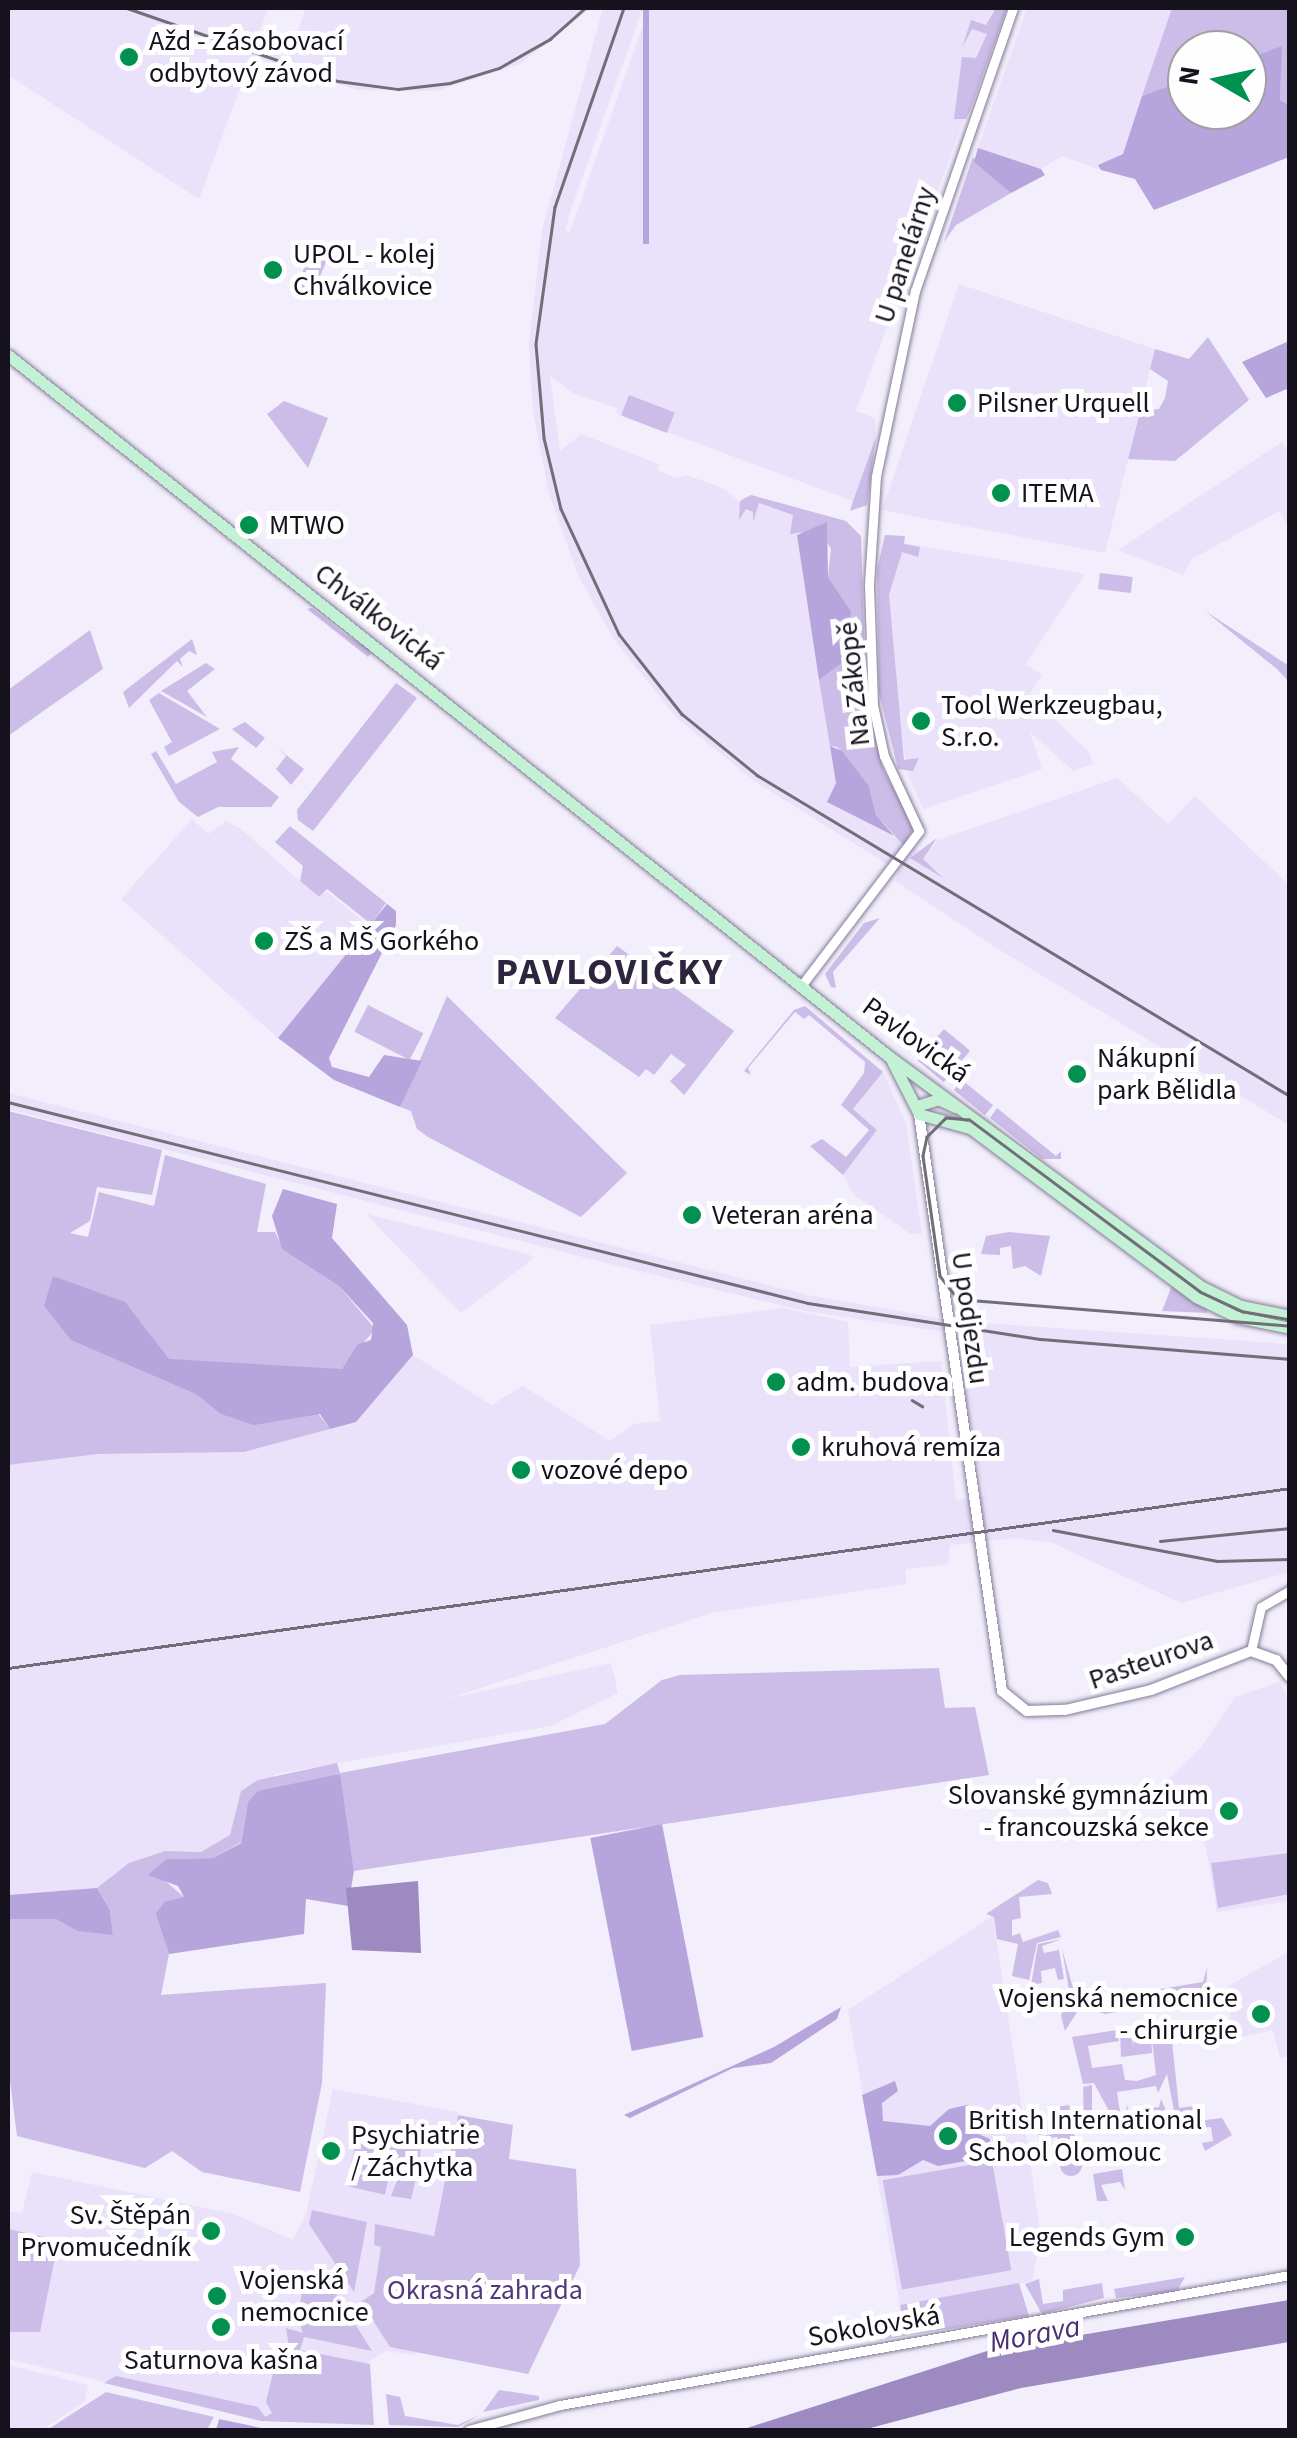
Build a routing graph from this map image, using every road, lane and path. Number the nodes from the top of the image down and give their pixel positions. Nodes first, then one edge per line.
1 (1012, 8) edge
2 (8, 355) edge
3 (872, 523) joint
4 (578, 807) joint
5 (801, 986) junction
6 (887, 1055) junction
7 (918, 1110) junction
8 (977, 1116) junction
9 (1230, 1308) junction
10 (1290, 1316) edge
11 (1290, 1328) edge
12 (1290, 1590) edge
13 (983, 1596) joint
14 (1251, 1652) junction
15 (1290, 1677) edge
16 (1290, 2275) edge
17 (469, 2430) edge

1 - 3 street, U panelárny
2 - 4 main road, Chválkovická
3 - 5 street, Na Zákopě
4 - 5 main road, Pavlovická
5 - 6 main road, Pavlovická
6 - 7 main road, U podjezdu
6 - 8 main road, Pavlovická
7 - 8 main road
7 - 9 main road
7 - 13 main road, U podjezdu
8 - 9 main road, Pavlovická
9 - 10 main road
9 - 11 main road
12 - 14 street
13 - 14 main road, Pasteurova
14 - 15 main road, Pasteurova
16 - 17 street, Sokolovská

